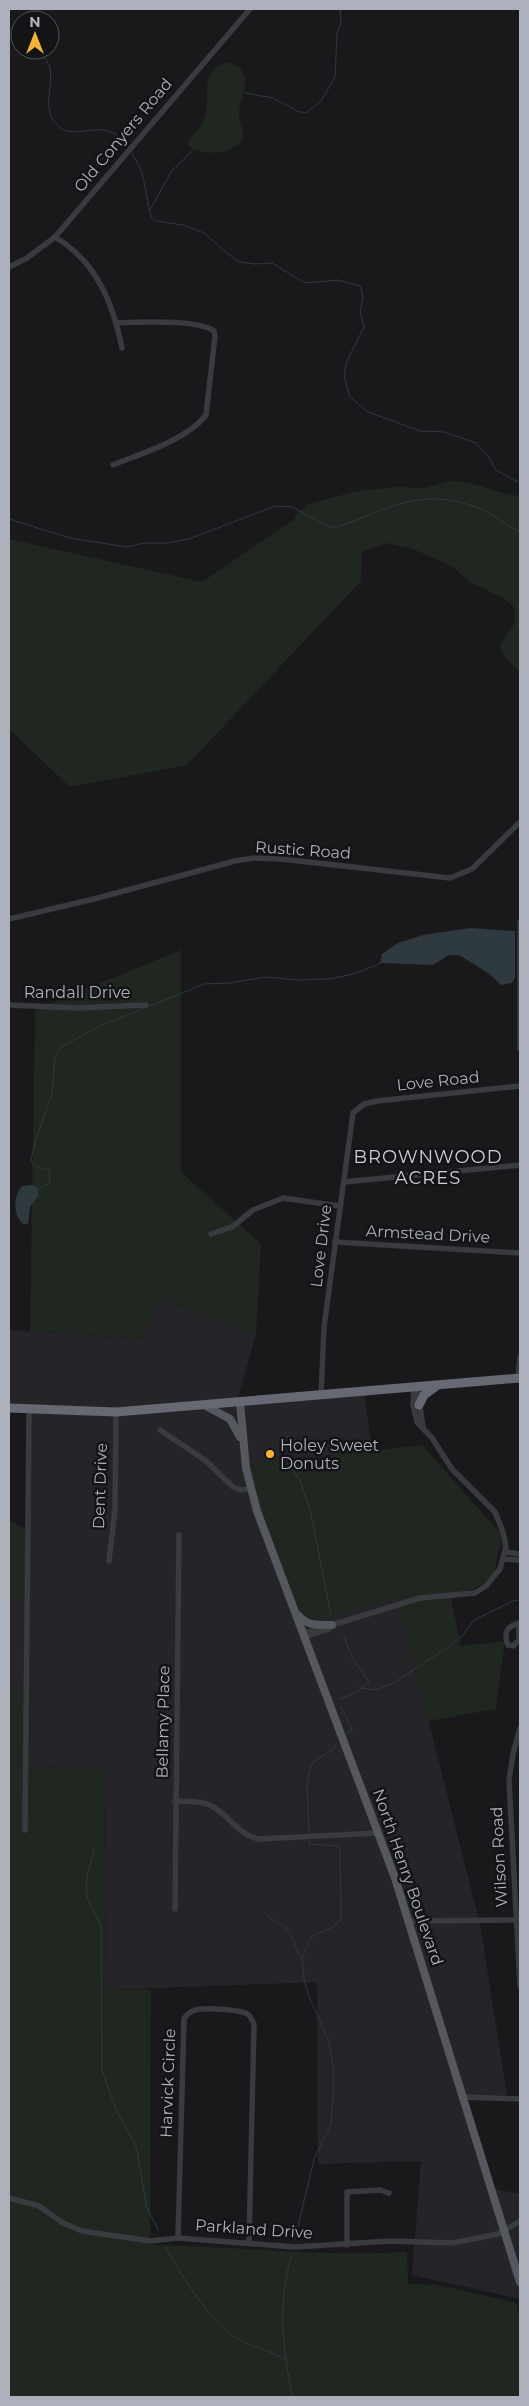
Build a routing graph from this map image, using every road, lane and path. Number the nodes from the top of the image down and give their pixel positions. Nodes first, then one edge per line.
1 (250, 9) edge
2 (55, 237) junction
3 (9, 267) edge
4 (117, 323) junction
5 (122, 348) dead end
6 (113, 465) dead end
7 (520, 822) edge
8 (9, 919) edge
9 (520, 922) edge
10 (9, 1005) edge
11 (146, 1005) dead end
12 (520, 1050) edge
13 (520, 1086) edge
14 (360, 1106) joint
15 (520, 1165) edge
16 (344, 1182) junction
17 (339, 1206) junction
18 (211, 1234) dead end
19 (335, 1242) junction
20 (520, 1253) edge
21 (520, 1356) edge
22 (519, 1379) edge
23 (437, 1386) junction
24 (414, 1388) junction
25 (321, 1394) junction
26 (240, 1402) junction
27 (419, 1405) junction
28 (206, 1406) junction
29 (9, 1408) edge
30 (29, 1410) junction
31 (116, 1412) junction
32 (423, 1427) junction
33 (160, 1430) dead end
34 (242, 1442) junction
35 (250, 1489) junction
36 (179, 1535) dead end
37 (506, 1552) junction
38 (520, 1554) edge
39 (504, 1559) junction
40 (520, 1560) edge
41 (109, 1561) dead end
42 (295, 1611) junction
43 (332, 1626) junction
44 (304, 1636) junction
45 (520, 1728) edge
46 (175, 1801) junction
47 (25, 1830) dead end
48 (378, 1833) junction
49 (175, 1909) dead end
50 (410, 1921) junction
51 (518, 1921) edge
52 (520, 1986) edge
53 (464, 2097) junction
54 (520, 2099) edge
55 (390, 2193) dead end
56 (9, 2198) edge
57 (520, 2221) edge
58 (505, 2231) junction
59 (178, 2238) junction
60 (249, 2244) junction
61 (347, 2245) junction
62 (520, 2282) edge

1 - 2 street, Old Conyers Road
2 - 3 street, Old Conyers Road
2 - 4 street
4 - 5 street
4 - 6 street
7 - 8 street, Rustic Road
9 - 12 street
10 - 11 street, Randall Drive
13 - 14 street, Love Road
14 - 16 street, Love Drive
15 - 16 street
16 - 17 street, Love Drive
17 - 18 street
17 - 19 street, Love Drive
19 - 20 street, Armstead Drive
19 - 25 street, Love Drive
21 - 22 street
22 - 23 highway
23 - 24 highway
23 - 27 highway
24 - 25 highway
24 - 27 street
24 - 32 street
25 - 26 highway
26 - 28 highway
26 - 34 main road, North Henry Boulevard
27 - 32 street
28 - 31 highway
28 - 34 main road
29 - 30 highway
30 - 31 highway
30 - 47 street
31 - 41 street, Dent Drive
32 - 37 street
33 - 35 street
34 - 35 main road, North Henry Boulevard
35 - 42 main road, North Henry Boulevard
36 - 46 street, Bellamy Place
37 - 38 street
37 - 39 street
39 - 40 street
39 - 43 street
42 - 43 main road
42 - 44 main road, North Henry Boulevard
43 - 44 street
44 - 48 main road, North Henry Boulevard
45 - 51 street, Wilson Road
46 - 48 street
46 - 49 street, Bellamy Place
48 - 50 main road, North Henry Boulevard
50 - 51 street
50 - 53 main road, North Henry Boulevard
51 - 52 street, Wilson Road
53 - 54 street
53 - 58 main road, North Henry Boulevard
55 - 61 street
56 - 59 street, Parkland Drive
57 - 58 street
58 - 61 street, Parkland Drive
58 - 62 main road, North Henry Boulevard
59 - 60 street, Parkland Drive
59 - 60 street, Harvick Circle
60 - 61 street, Parkland Drive

